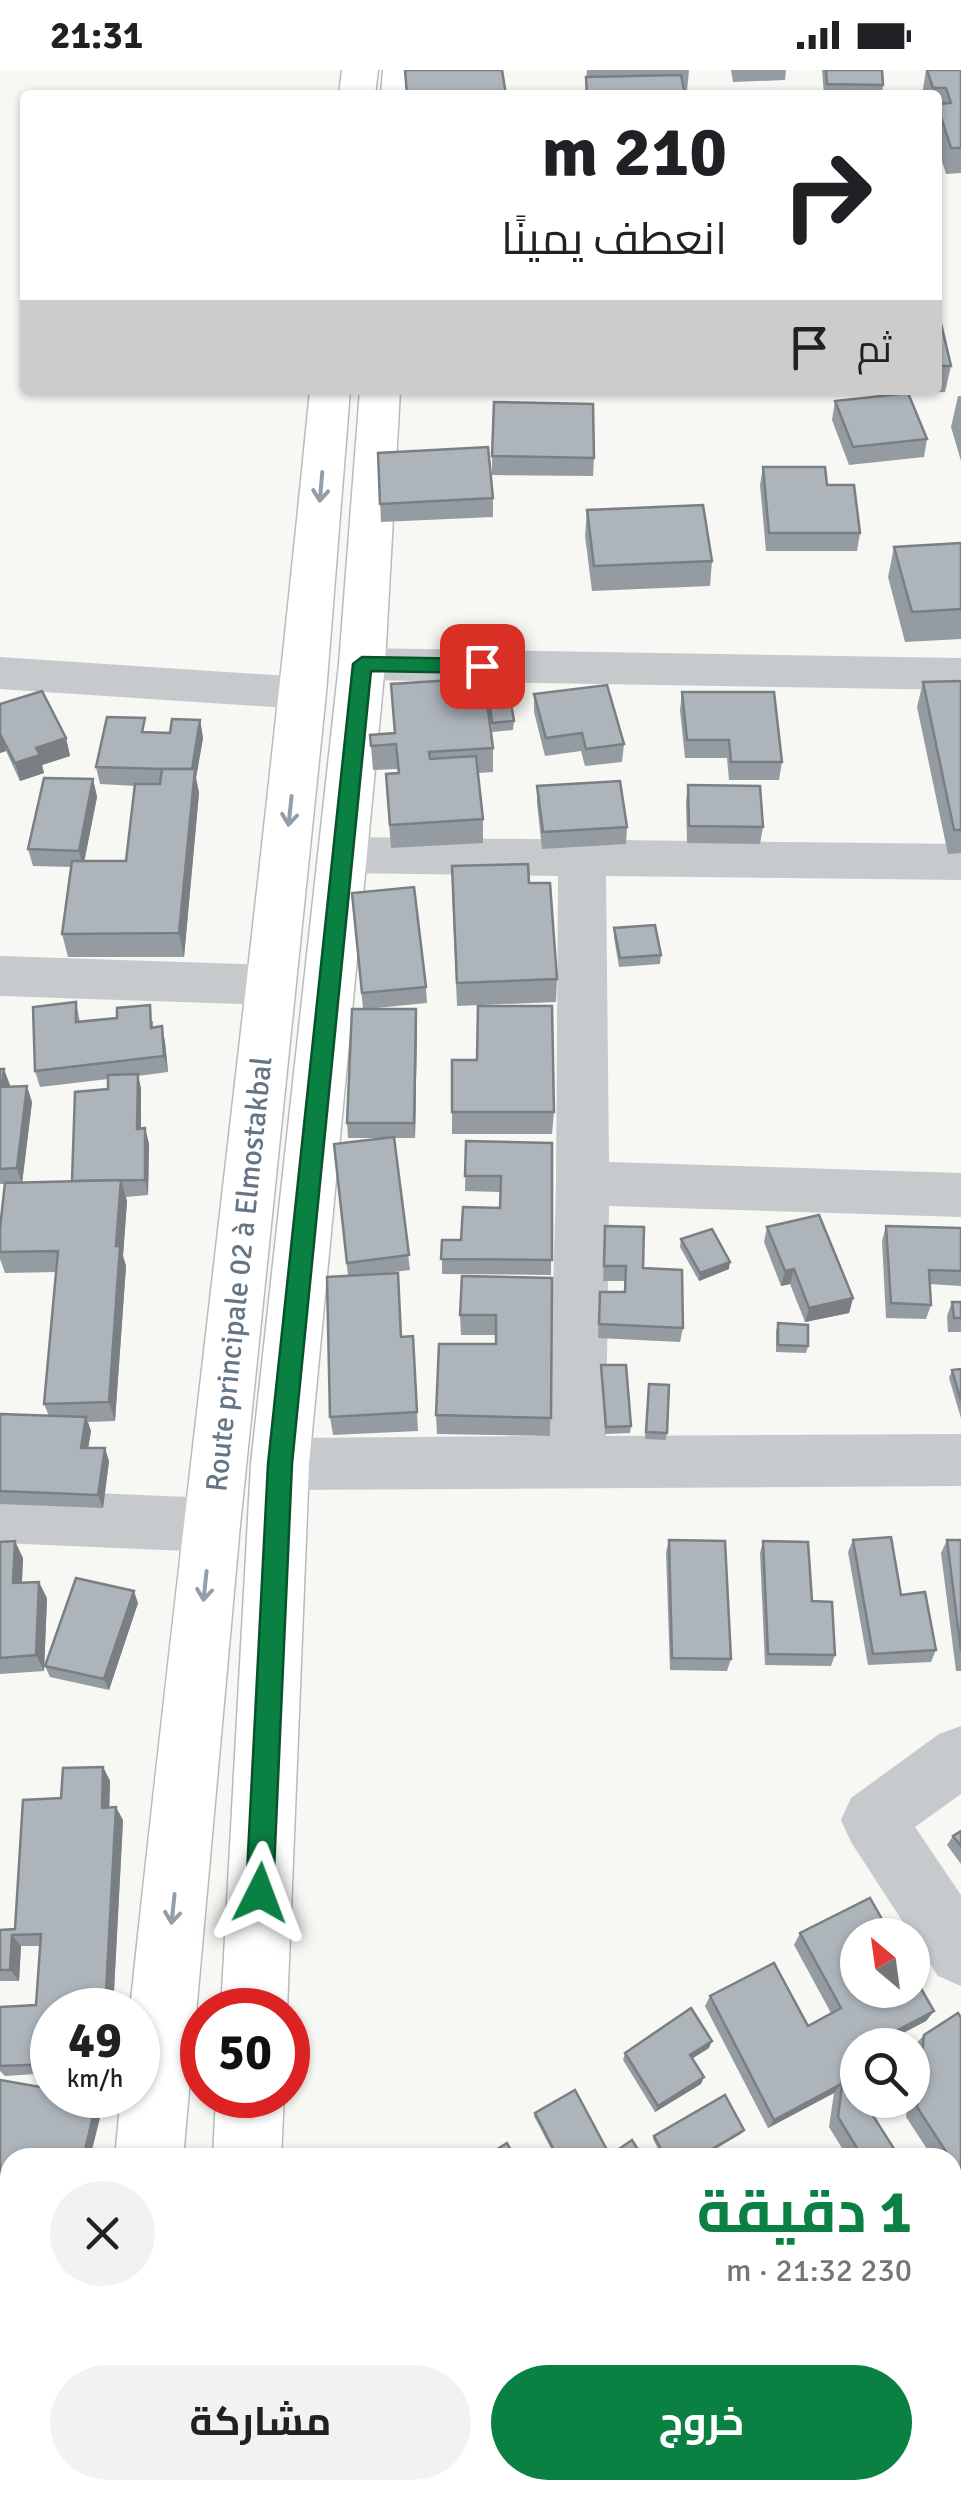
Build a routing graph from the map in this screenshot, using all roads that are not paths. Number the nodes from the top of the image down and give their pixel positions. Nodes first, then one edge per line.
1 (330, 395) edge
2 (380, 395) edge
3 (362, 664) junction
4 (0, 673) edge
5 (961, 674) edge
6 (302, 692) junction
7 (343, 855) junction
8 (582, 860) junction
9 (961, 862) edge
10 (0, 976) edge
11 (270, 985) junction
12 (583, 1183) junction
13 (961, 1195) edge
14 (576, 1460) junction
15 (961, 1460) edge
16 (280, 1464) junction
17 (0, 1516) edge
18 (211, 1525) junction
19 (961, 1756) edge
20 (961, 1953) edge
21 (255, 1988) edge
22 (249, 2118) edge
23 (150, 2148) edge
24 (248, 2148) edge

1 -> 6 main road, Route principale 02 à Elmostakbal
2 - 3 main road, Route principale 02 à Elmostakbal
3 - 5 street
3 - 7 main road, Route principale 02 à Elmostakbal
4 - 6 street
6 -> 11 main road, Route principale 02 à Elmostakbal
7 - 8 street
7 - 16 main road, Route principale 02 à Elmostakbal
8 - 9 street
8 - 12 street
10 - 11 street
11 - 18 main road, Route principale 02 à Elmostakbal
12 - 13 street
12 - 14 street
14 - 15 street
14 - 16 street
16 - 21 main road, Route principale 02 à Elmostakbal
17 - 18 street
18 -> 23 main road, Route principale 02 à Elmostakbal
19 - 20 street
22 - 24 main road

